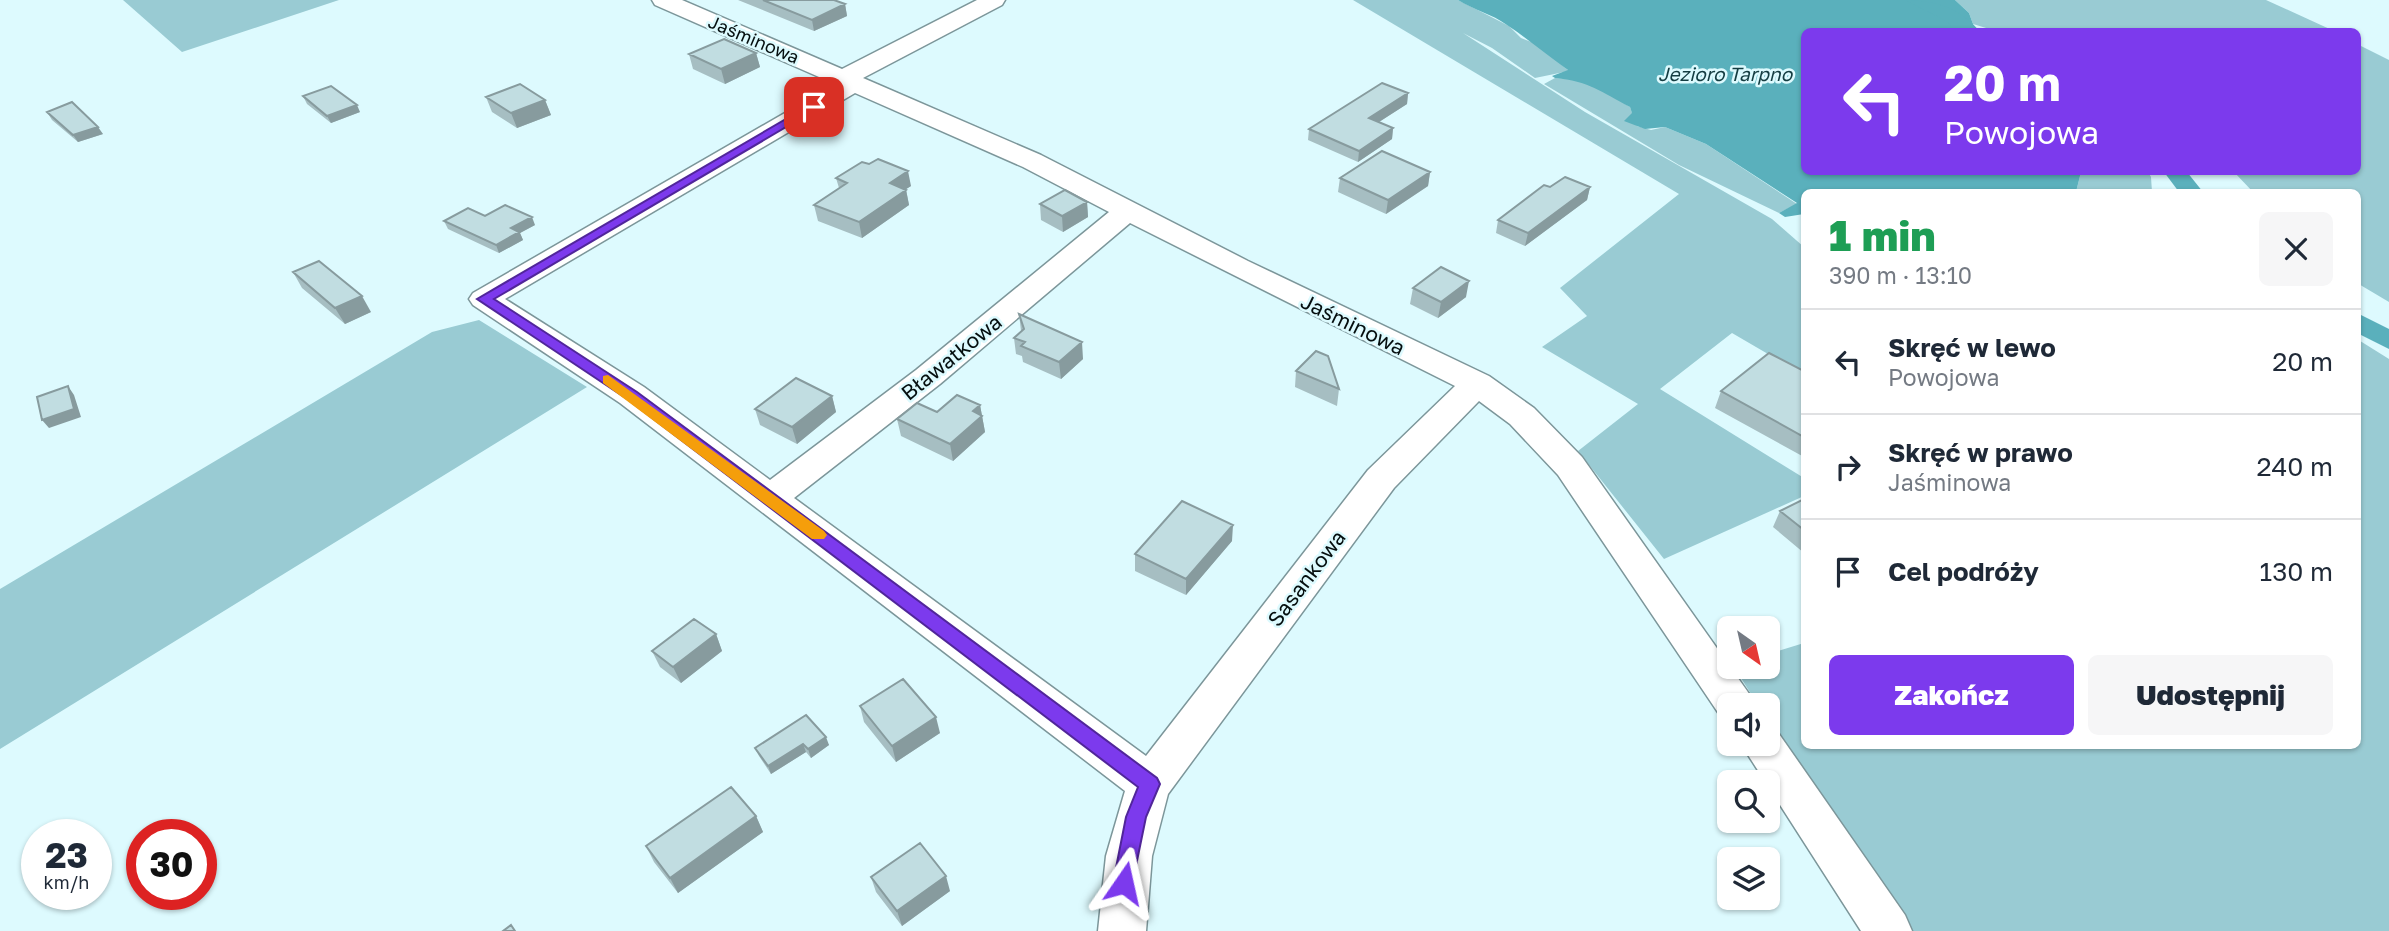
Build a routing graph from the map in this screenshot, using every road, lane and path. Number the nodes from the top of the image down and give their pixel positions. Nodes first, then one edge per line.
1 (663, 0) edge
2 (994, 0) edge
3 (849, 81) junction
4 (1128, 210) junction
5 (1477, 384) junction
6 (769, 498) junction
7 (1728, 693) edge
8 (1770, 756) edge
9 (1150, 784) junction
10 (1122, 931) edge
11 (1888, 931) edge

1 - 3 street, Jaśminowa
2 - 3 street
3 - 4 street, Jaśminowa
3 - 6 street
4 - 5 street, Jaśminowa
4 - 6 street, Bławatkowa
5 - 7 street, Jaśminowa
5 - 9 street, Sasankowa
6 - 9 street
8 - 11 street
9 - 10 street, Sasankowa

